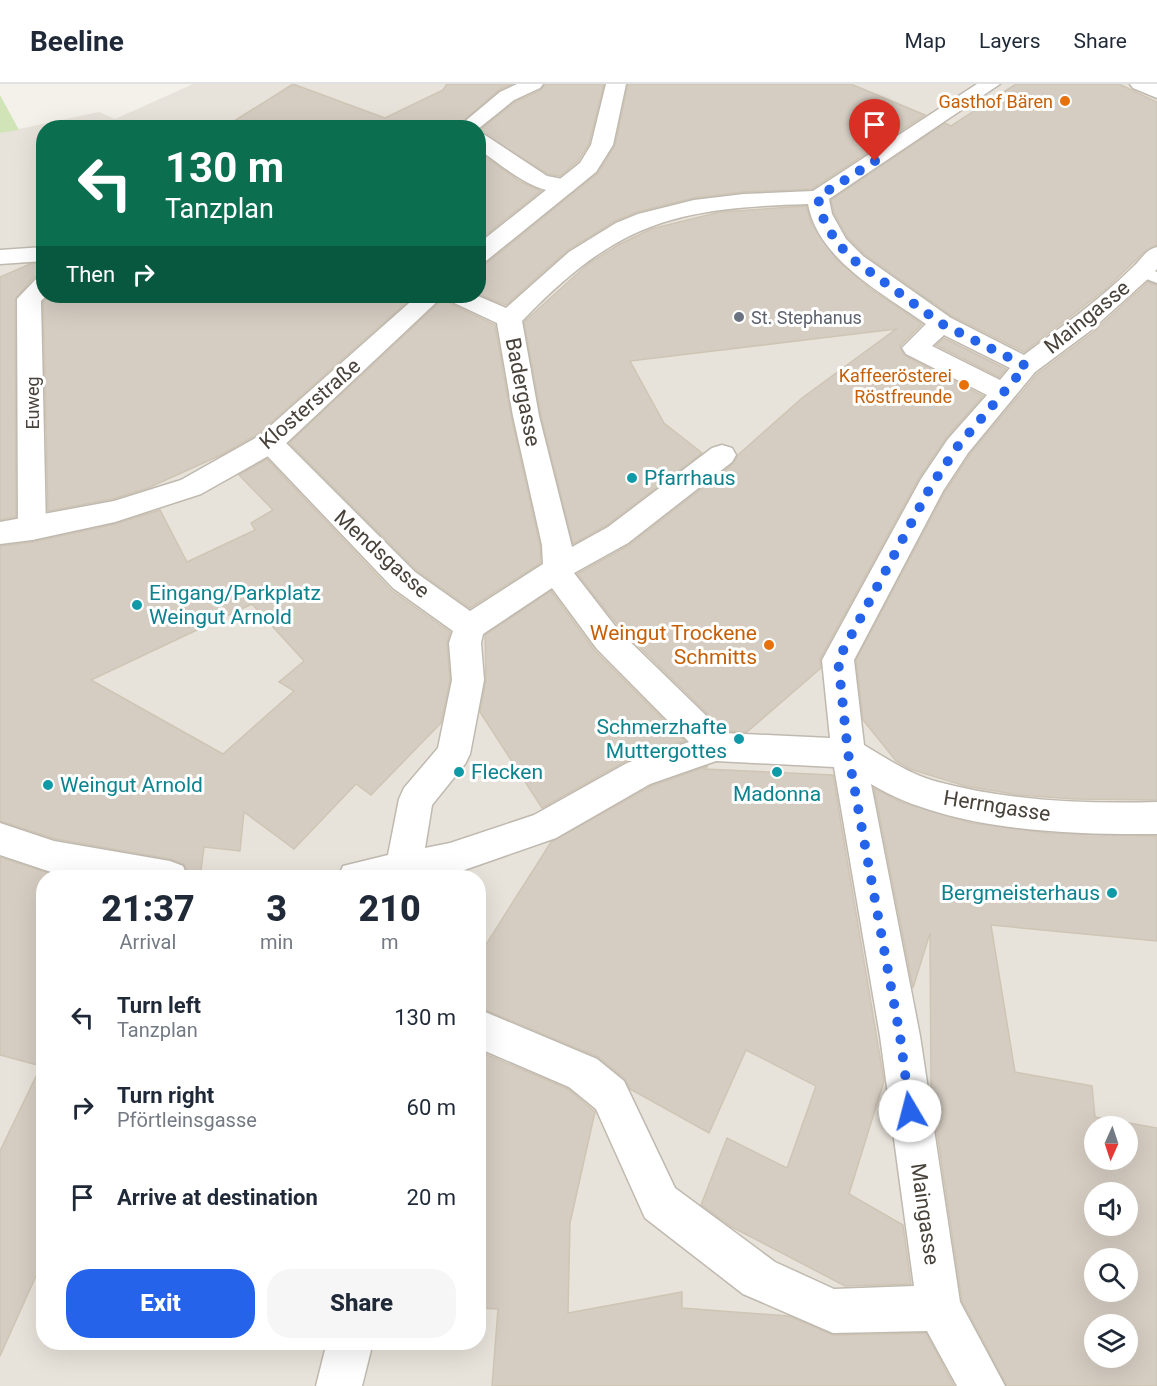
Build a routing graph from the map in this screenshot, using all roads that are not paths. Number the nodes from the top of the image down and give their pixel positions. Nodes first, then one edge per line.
1 (533, 84) edge
2 (616, 84) edge
3 (990, 84) edge
4 (1140, 84) edge
5 (511, 90) edge
6 (1157, 92) edge
7 (476, 120) edge
8 (486, 144) edge
9 (565, 186) junction
10 (818, 197) junction
11 (486, 250) edge
12 (36, 255) edge
13 (0, 257) edge
14 (1152, 268) edge
15 (36, 292) edge
16 (423, 303) edge
17 (474, 303) edge
18 (509, 319) junction
19 (942, 324) junction
20 (1026, 366) junction
21 (1003, 392) junction
22 (269, 443) junction
23 (722, 455) dead end
24 (32, 529) junction
25 (0, 533) edge
26 (559, 568) junction
27 (470, 627) junction
28 (716, 747) junction
29 (848, 753) junction
30 (1157, 818) edge
31 (0, 839) edge
32 (450, 868) edge
33 (126, 870) edge
34 (403, 870) joint
35 (486, 1031) edge
36 (939, 1308) junction
37 (348, 1350) edge
38 (339, 1386) edge
39 (982, 1386) edge

1 - 5 street
2 - 9 street
3 - 10 street
4 - 6 street
5 - 7 street
8 - 9 street
9 - 11 street
10 - 18 street, Badergasse
10 - 19 street
12 - 13 street
14 - 20 street, Maingasse
15 - 24 street, Euweg
16 - 22 street, Klosterstraße
17 - 18 street
18 - 26 street, Badergasse
19 - 20 street
19 - 21 street
20 - 21 street, Maingasse
21 - 29 street, Maingasse
22 - 24 street, Klosterstraße
22 - 27 street, Mendsgasse
23 - 26 street
24 - 25 street, Klosterstraße
26 - 27 street
26 - 28 street, Badergasse
27 - 34 street
28 - 29 street
28 - 32 street
29 - 30 street, Herrngasse
29 - 36 street, Maingasse
31 - 33 street
32 - 34 street
35 - 36 street
36 - 39 street, Maingasse
37 - 38 street

